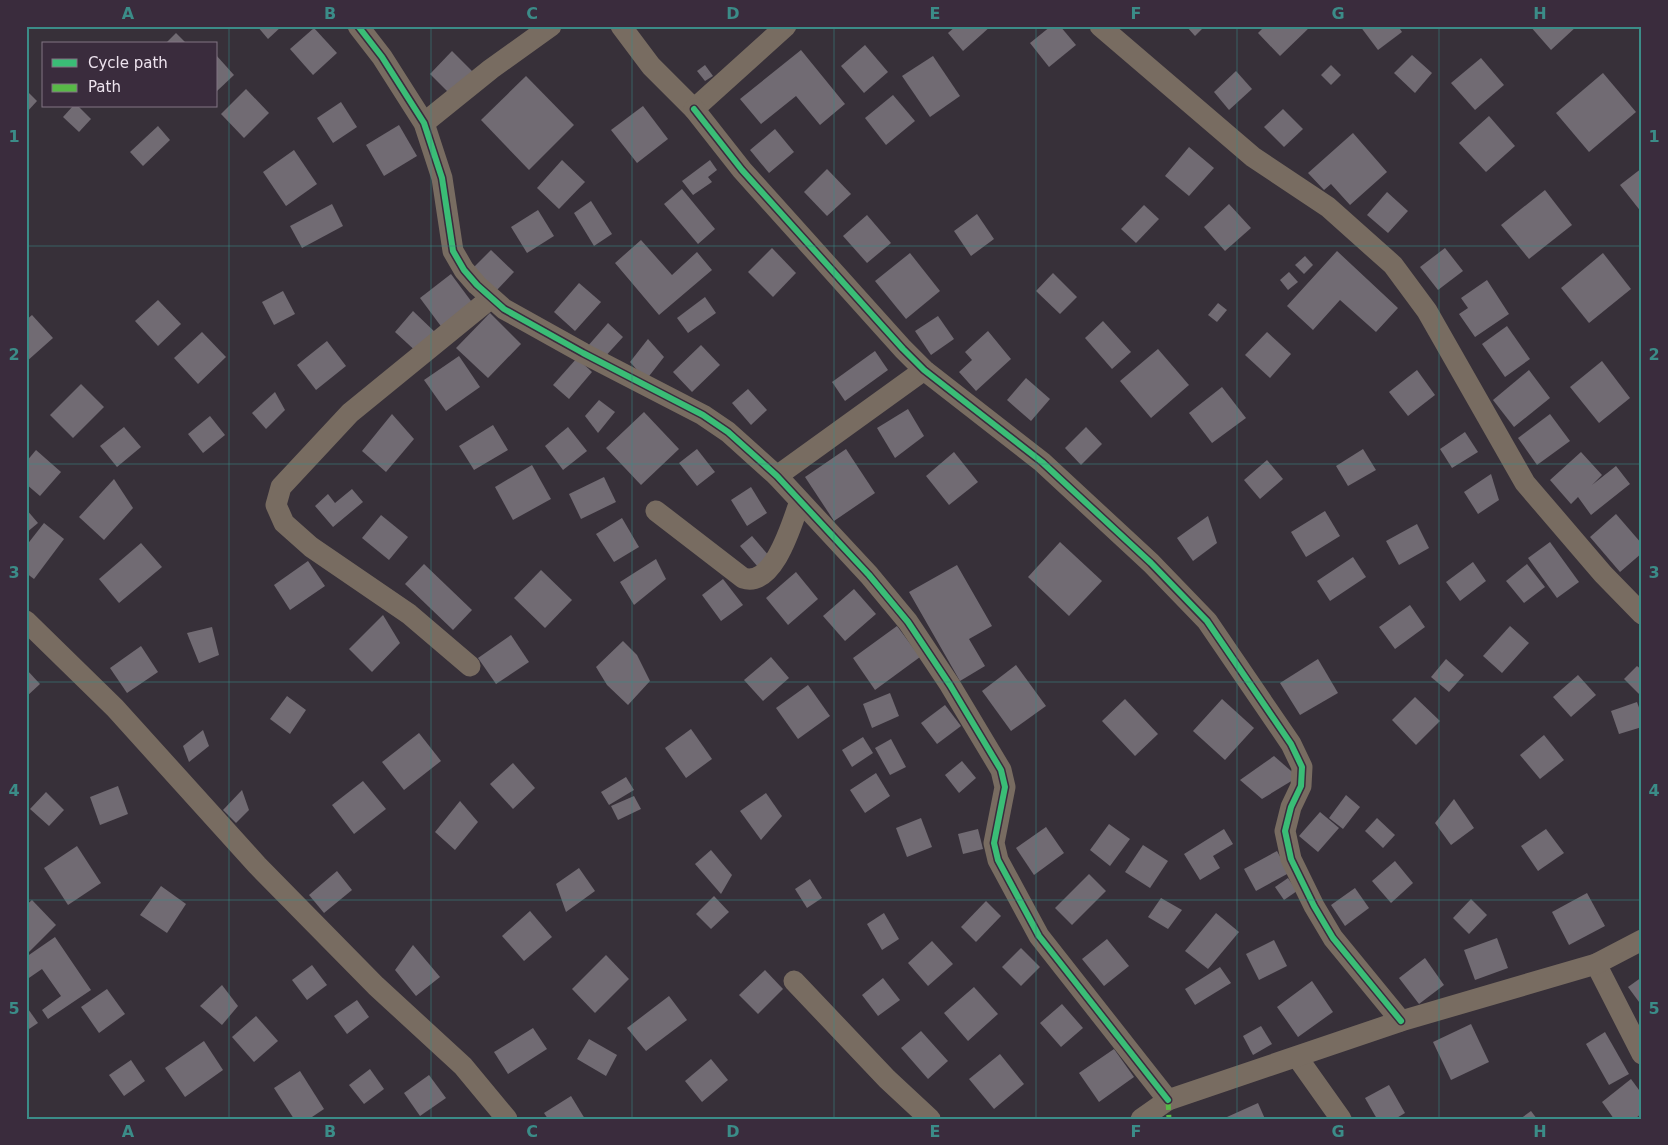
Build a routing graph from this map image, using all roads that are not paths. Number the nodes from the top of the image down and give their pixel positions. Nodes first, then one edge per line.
1 (358, 26) edge
2 (551, 26) edge
3 (621, 26) edge
4 (786, 26) edge
5 (1100, 26) edge
6 (694, 109) junction
7 (424, 123) junction
8 (491, 298) junction
9 (924, 370) junction
10 (777, 476) junction
11 (800, 501) junction
12 (656, 510) dead end
13 (1642, 614) edge
14 (26, 621) edge
15 (470, 666) dead end
16 (1642, 940) edge
17 (1596, 964) junction
18 (794, 981) dead end
19 (1401, 1020) junction
20 (1642, 1054) edge
21 (1297, 1057) junction
22 (1168, 1100) junction
23 (507, 1119) edge
24 (930, 1119) edge
25 (1142, 1119) edge
26 (1341, 1119) edge

1 - 7 street
2 - 7 street
3 - 6 street
4 - 6 street
5 - 13 street
6 - 9 street
7 - 8 street
8 - 10 street
8 - 15 street
9 - 10 street
9 - 19 street
10 - 11 street
11 - 12 street
11 - 22 street
14 - 23 street
16 - 17 street
17 - 19 street
17 - 20 street
18 - 24 street
19 - 21 street
21 - 22 street
21 - 26 street
22 - 25 street

